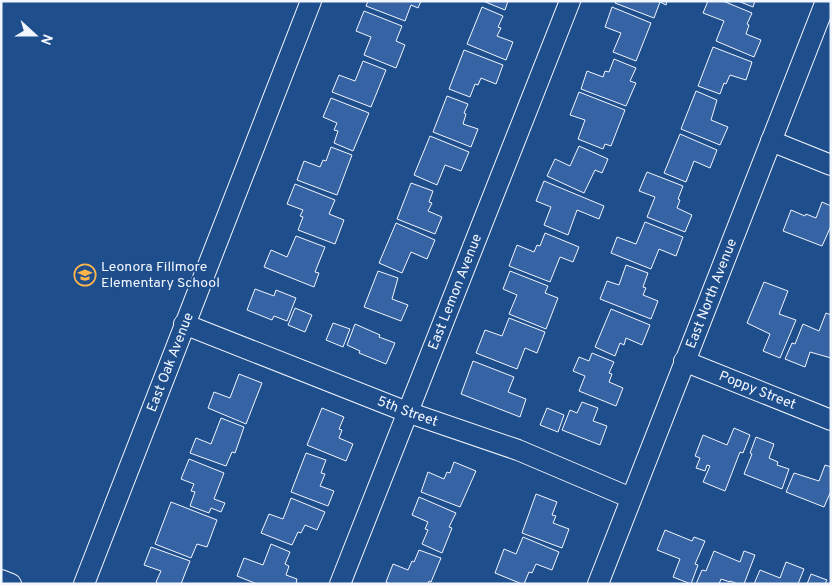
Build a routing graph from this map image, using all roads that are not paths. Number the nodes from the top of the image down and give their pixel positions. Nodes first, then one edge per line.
1 (311, 1) edge
2 (570, 1) edge
3 (826, 1) edge
4 (771, 141) junction
5 (831, 165) edge
6 (184, 324) junction
7 (684, 361) junction
8 (407, 412) junction
9 (831, 420) edge
10 (631, 498) junction
11 (1, 580) edge
12 (11, 584) edge
13 (84, 584) edge
14 (340, 584) edge
15 (598, 584) edge

1 - 6 street, East Oak Avenue
2 - 8 street, East Lemon Avenue
3 - 4 street, East North Avenue
4 - 5 street
4 - 7 street, East North Avenue
6 - 8 street, 5th Street
6 - 13 street, East Oak Avenue
7 - 9 street, Poppy Street
7 - 10 street, East North Avenue
8 - 10 street, 5th Street
8 - 14 street, East Lemon Avenue
10 - 15 street, East North Avenue
11 - 12 street

